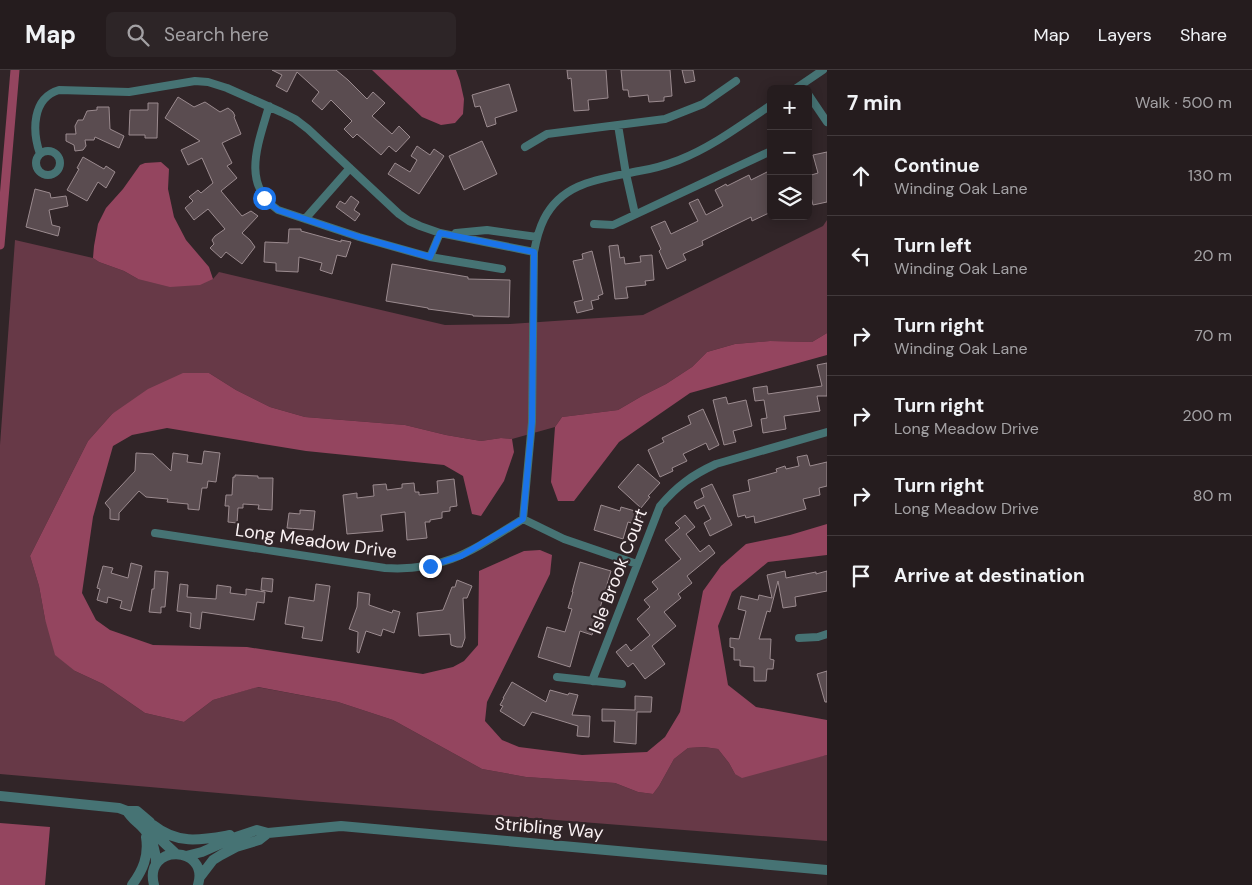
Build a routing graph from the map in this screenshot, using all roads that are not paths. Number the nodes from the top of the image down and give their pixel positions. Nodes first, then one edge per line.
1 (824, 70) edge
2 (736, 81) dead end
3 (804, 85) edge
4 (812, 100) edge
5 (269, 106) junction
6 (767, 108) edge
7 (827, 122) edge
8 (618, 125) junction
9 (525, 147) dead end
10 (767, 153) edge
11 (40, 154) dead end
12 (350, 168) junction
13 (626, 174) junction
14 (635, 214) junction
15 (305, 219) junction
16 (594, 224) dead end
17 (440, 233) junction
18 (449, 234) junction
19 (537, 237) junction
20 (534, 252) junction
21 (430, 257) junction
22 (502, 269) dead end
23 (827, 432) edge
24 (523, 519) junction
25 (155, 533) dead end
26 (637, 564) junction
27 (827, 634) edge
28 (799, 638) dead end
29 (557, 677) dead end
30 (592, 681) junction
31 (622, 684) dead end
32 (0, 796) edge
33 (148, 827) junction
34 (250, 832) junction
35 (268, 834) junction
36 (175, 854) junction
37 (186, 856) junction
38 (156, 864) junction
39 (827, 870) edge
40 (153, 880) edge
41 (199, 881) edge
42 (132, 885) edge
43 (144, 885) edge

1 - 3 street
2 - 8 street
4 - 7 street
5 - 11 street
5 - 12 street
5 - 15 street
6 - 13 street
8 - 9 street
8 - 13 street
10 - 14 street
12 - 15 street
12 - 17 street
13 - 14 street
13 - 19 street
14 - 16 street
15 - 21 street
17 - 18 street
17 - 21 street
18 - 19 street
18 - 20 street
19 - 20 street
20 - 24 street
21 - 22 street
23 - 26 street, Isle Brook Court
24 - 25 street, Long Meadow Drive
24 - 26 street
26 - 30 street, Isle Brook Court
27 - 28 street
29 - 30 street
30 - 31 street
32 - 33 street
33 - 34 street
33 - 36 street
33 - 38 street
33 - 42 street
34 - 35 street, Stribling Way
34 - 37 street, Stribling Way
35 - 39 street, Stribling Way
35 - 41 street, Stribling Way
36 - 37 street
36 - 38 street
37 - 41 street
38 - 40 street
40 - 43 street

